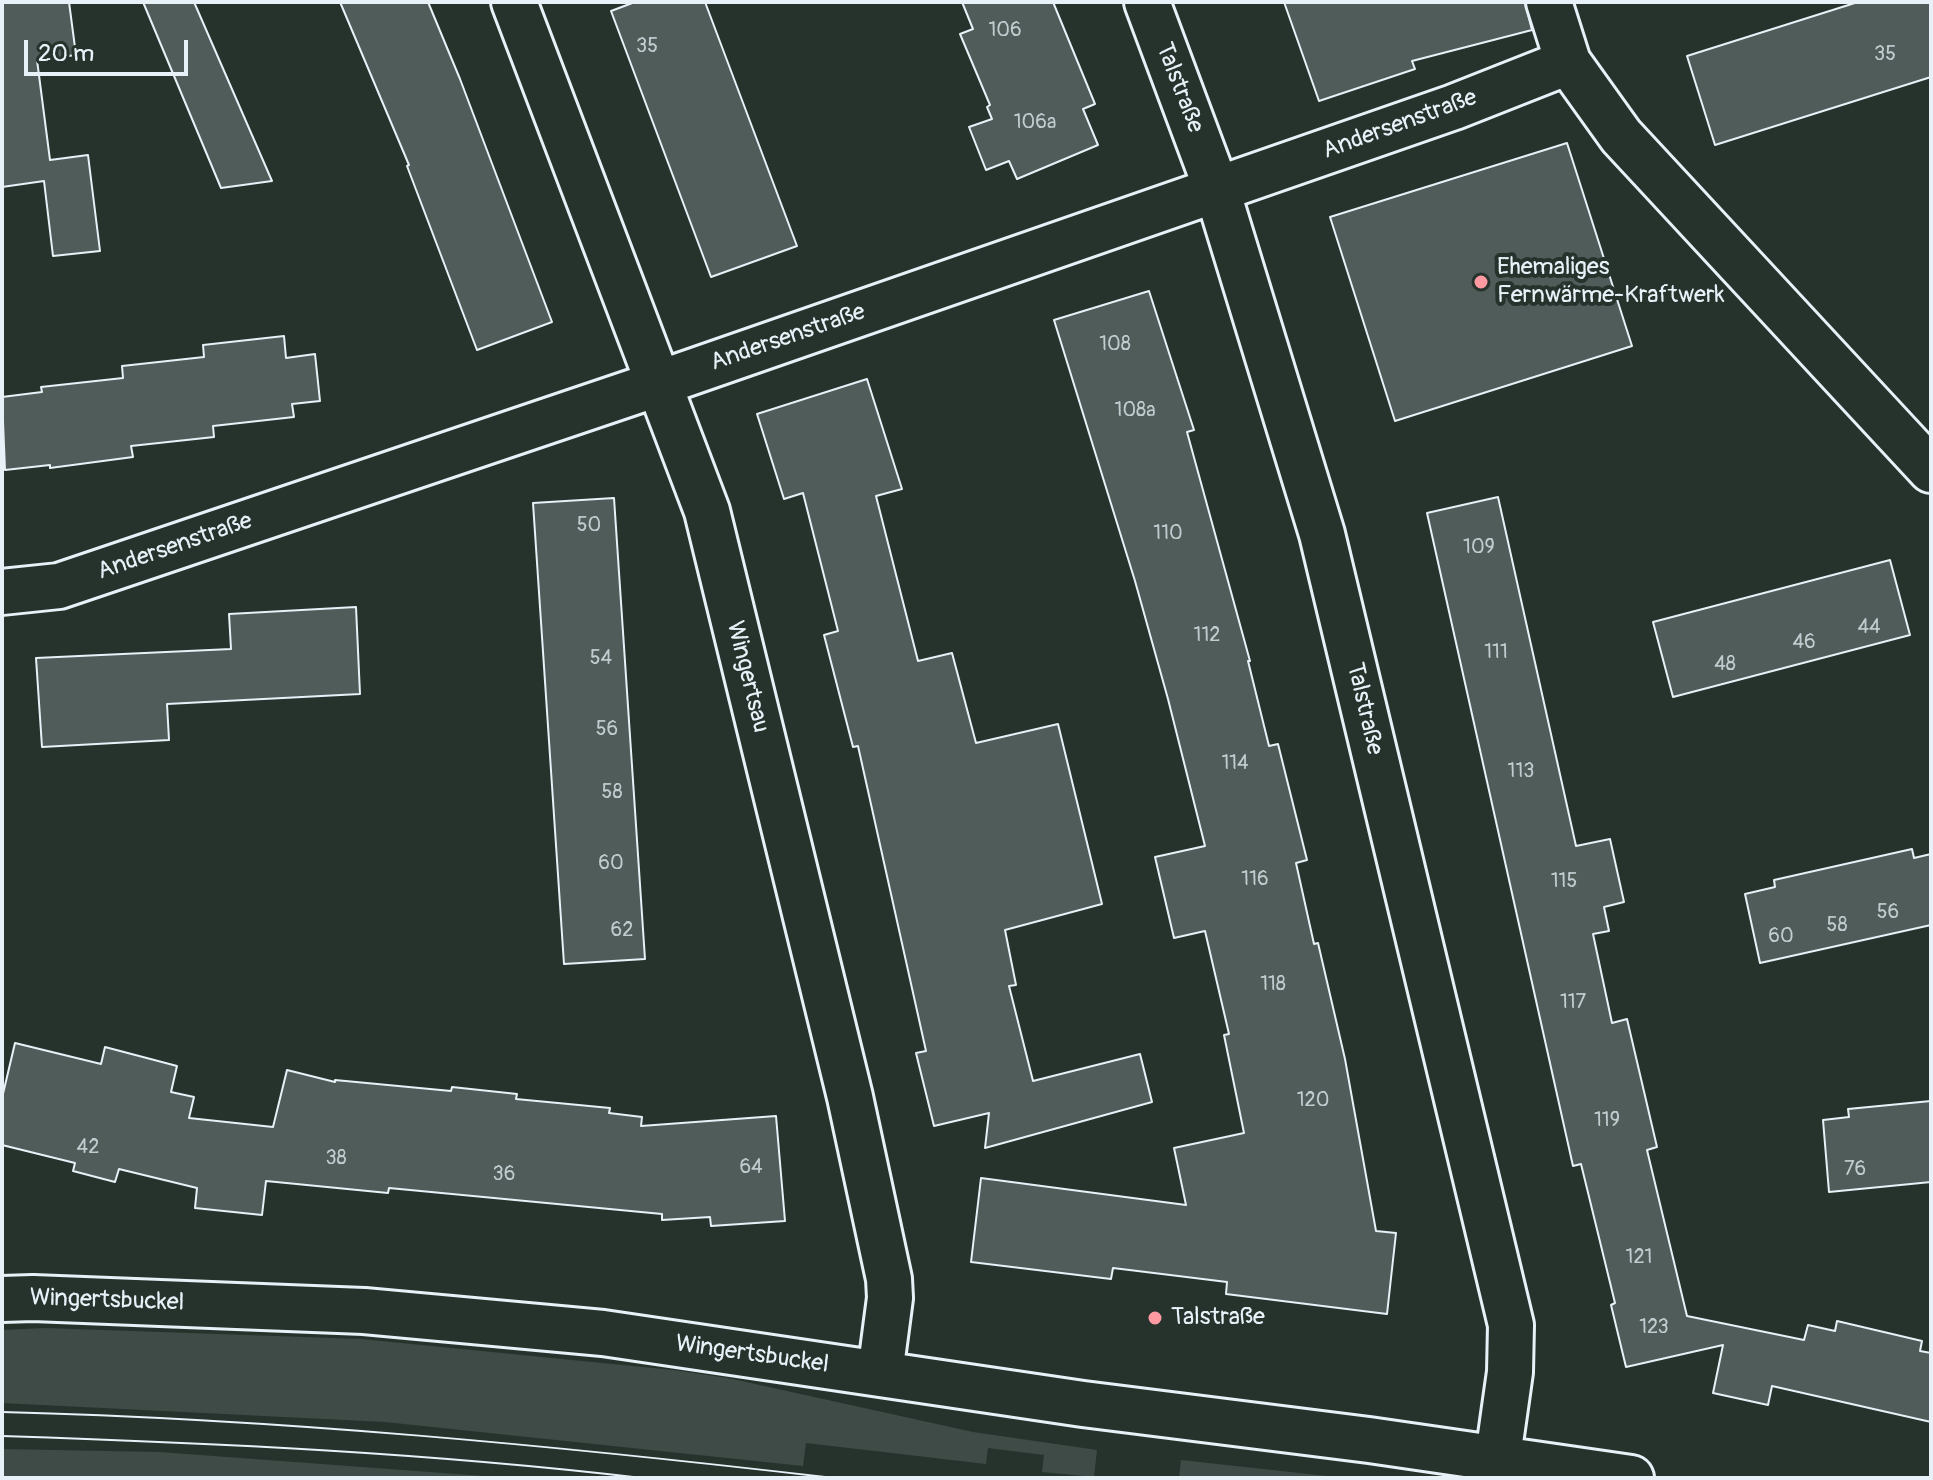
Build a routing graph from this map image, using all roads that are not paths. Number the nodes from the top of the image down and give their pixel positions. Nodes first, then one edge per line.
1 (514, 2) edge
2 (1147, 2) edge
3 (1549, 2) edge
4 (1568, 62) junction
5 (1217, 190) junction
6 (657, 384) junction
7 (1931, 470) edge
8 (2, 592) edge
9 (2, 1299) edge
10 (880, 1374) junction
11 (1506, 1472) edge
12 (1631, 1478) edge

1 - 6 street, Wingertsau
2 - 5 street, Talstraße
3 - 4 street
4 - 5 street, Andersenstraße
4 - 7 street
5 - 6 street, Andersenstraße
5 - 11 street, Talstraße
6 - 8 street, Andersenstraße
6 - 10 street, Wingertsau
9 - 10 street, Wingertsbuckel
10 - 11 street, Wingertsbuckel
11 - 12 street, Wingertsbuckel

